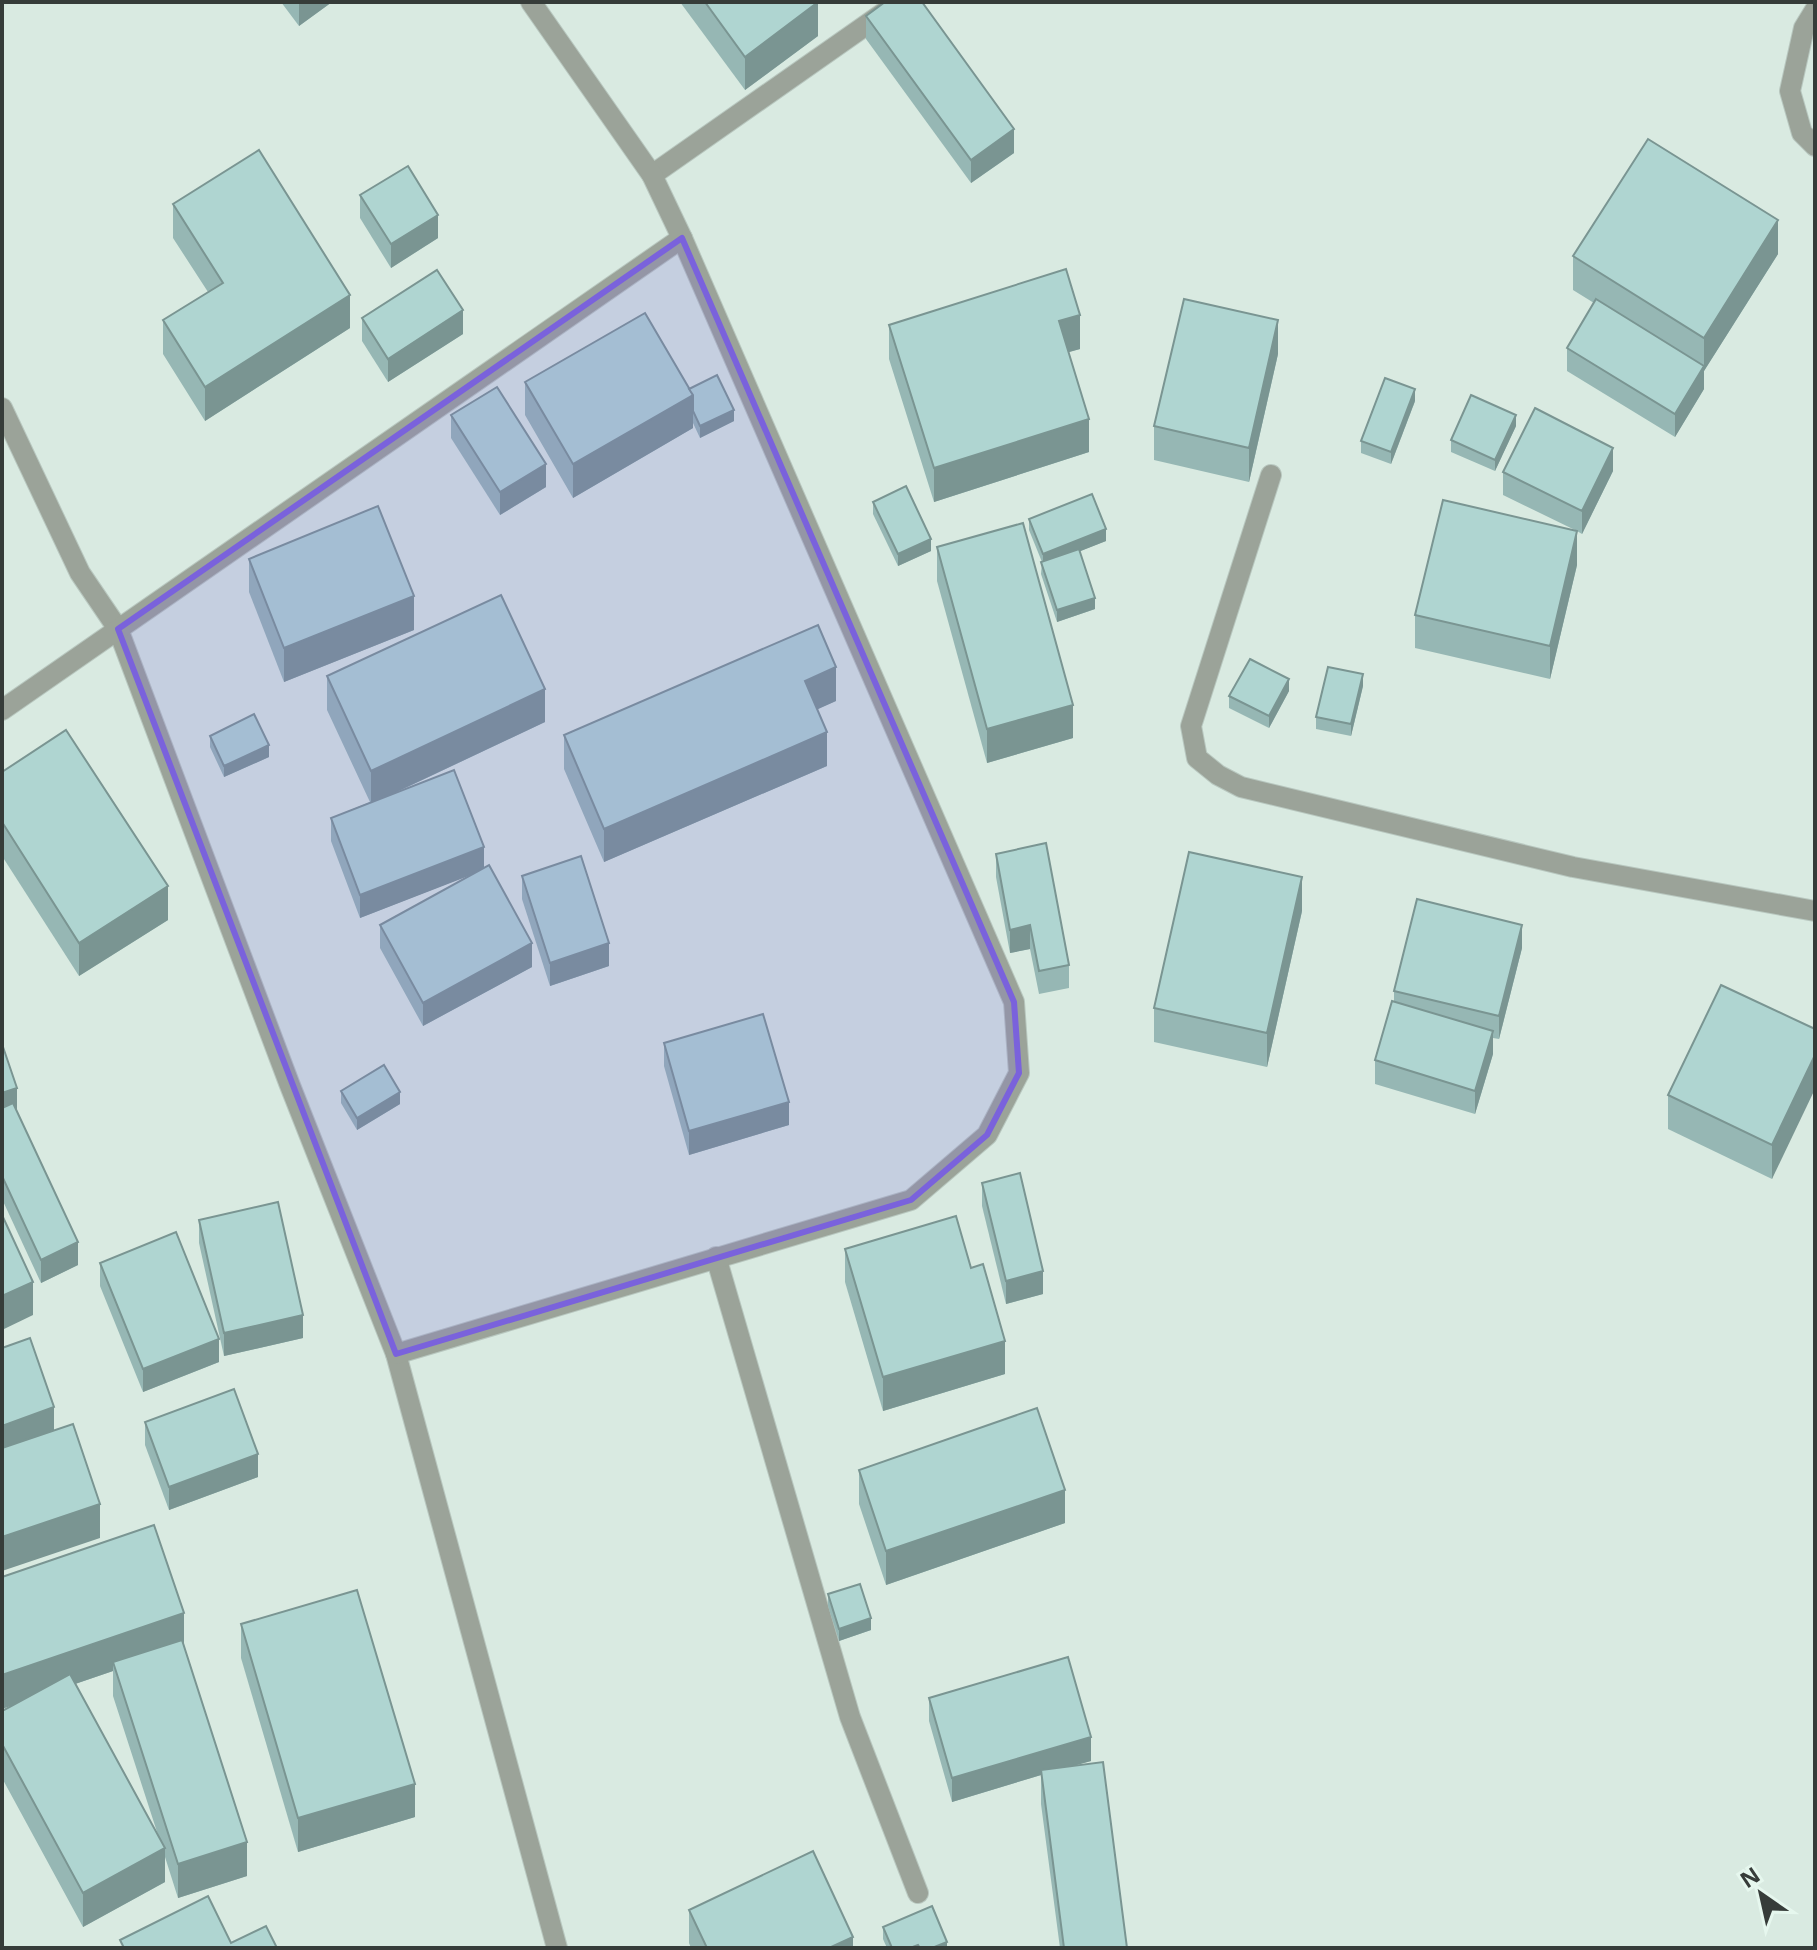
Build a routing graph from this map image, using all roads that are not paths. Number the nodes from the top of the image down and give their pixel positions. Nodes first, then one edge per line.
1 (531, 2) edge
2 (899, 2) edge
3 (1815, 10) edge
4 (1815, 146) edge
5 (652, 175) junction
6 (682, 238) junction
7 (2, 408) edge
8 (1271, 475) dead end
9 (118, 629) junction
10 (2, 710) edge
11 (1815, 911) edge
12 (716, 1257) junction
13 (396, 1354) junction
14 (918, 1893) dead end
15 (557, 1948) edge

1 - 5 street
2 - 5 street
3 - 4 street
5 - 6 street
6 - 9 street
6 - 12 street
7 - 9 street
8 - 11 street
9 - 10 street
9 - 13 street
12 - 13 street
12 - 14 street
13 - 15 street

